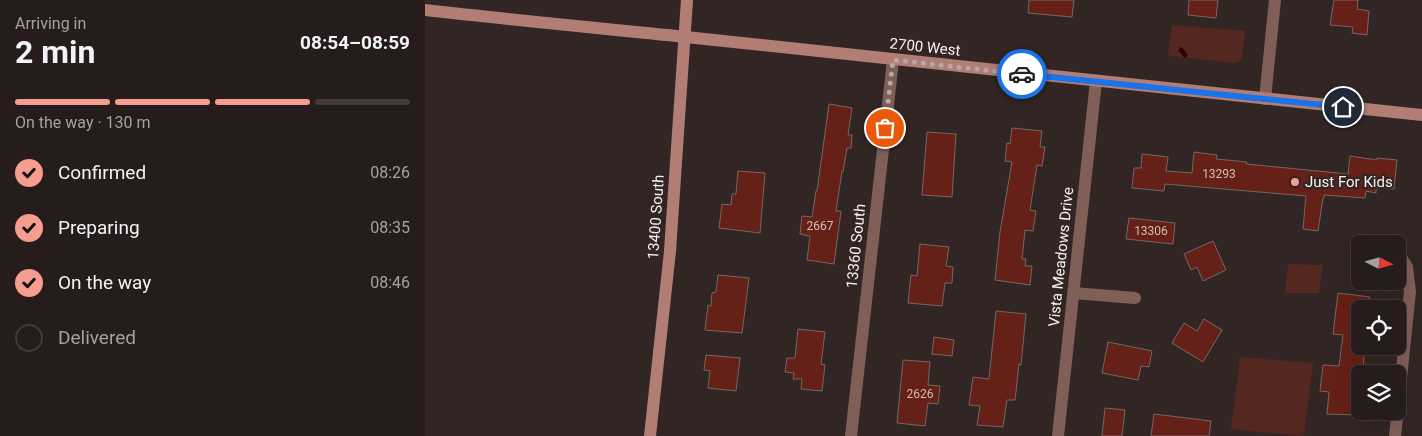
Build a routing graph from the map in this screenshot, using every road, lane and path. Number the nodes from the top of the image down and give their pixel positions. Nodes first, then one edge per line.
1 (687, 0) edge
2 (1275, 0) edge
3 (425, 10) edge
4 (685, 37) junction
5 (893, 60) junction
6 (1096, 81) junction
7 (1265, 99) junction
8 (1422, 116) edge
9 (1406, 265) edge
10 (1073, 293) junction
11 (1135, 298) dead end
12 (650, 436) edge
13 (851, 436) edge
14 (1059, 436) edge
15 (1395, 436) edge

1 - 4 main road, 13400 South
2 - 7 street
3 - 4 main road, 2700 West
4 - 5 main road, 2700 West
4 - 12 main road, 13400 South
5 - 6 main road, 2700 West
5 - 13 street, 13360 South
6 - 7 main road, 2700 West
6 - 10 street, Vista Meadows Drive
7 - 8 main road, 2700 West
9 - 15 street
10 - 11 street
10 - 14 street, Vista Meadows Drive

